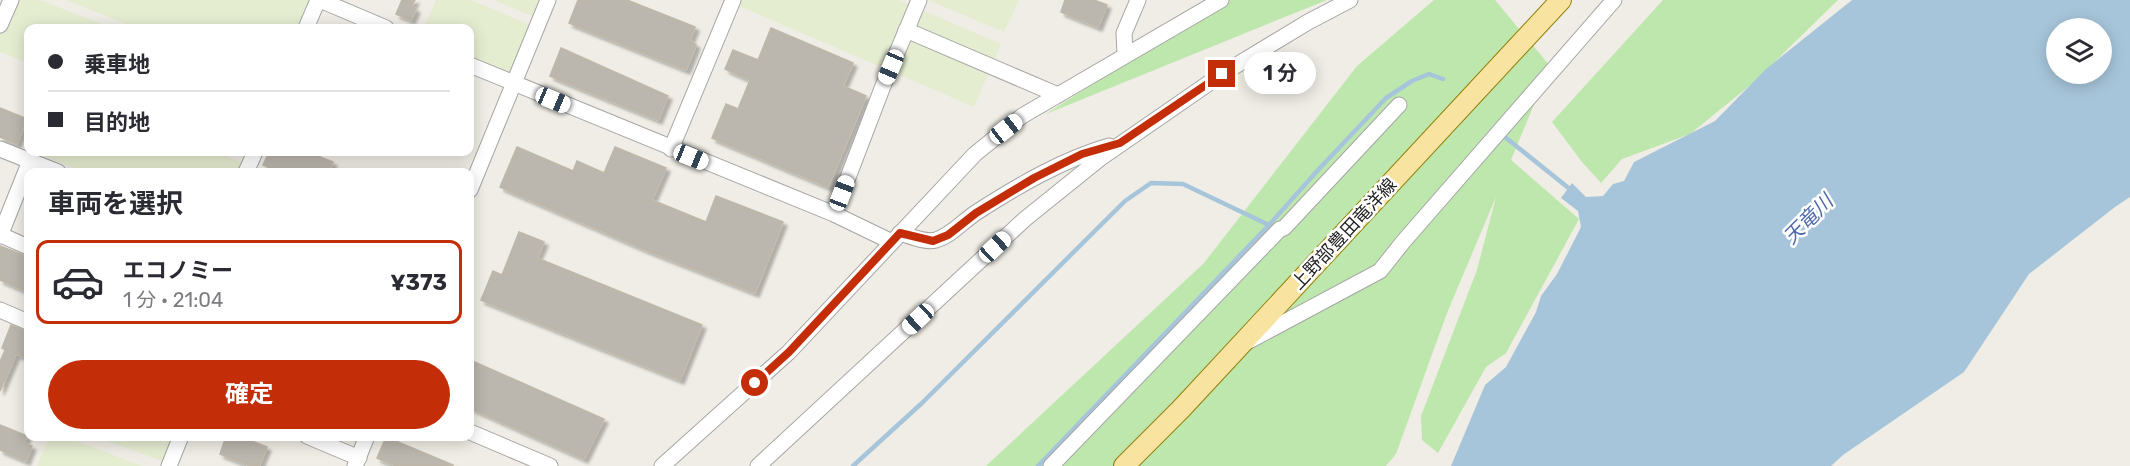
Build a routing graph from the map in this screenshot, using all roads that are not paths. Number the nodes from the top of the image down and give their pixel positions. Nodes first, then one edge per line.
1 (11, 0) edge
2 (319, 0) edge
3 (548, 0) edge
4 (733, 0) edge
5 (919, 0) edge
6 (1138, 0) edge
7 (1221, 0) edge
8 (1350, 0) edge
9 (1561, 0) edge
10 (1614, 0) edge
11 (308, 24) edge
12 (376, 24) edge
13 (0, 25) edge
14 (906, 30) junction
15 (1125, 54) junction
16 (474, 66) edge
17 (513, 83) junction
18 (1058, 95) junction
19 (1400, 105) dead end
20 (1120, 143) junction
21 (0, 149) edge
22 (671, 149) junction
23 (30, 161) junction
24 (27, 168) edge
25 (48, 168) edge
26 (24, 176) edge
27 (474, 180) edge
28 (834, 214) junction
29 (0, 236) edge
30 (896, 238) junction
31 (24, 245) edge
32 (0, 310) edge
33 (24, 320) edge
34 (1239, 346) junction
35 (474, 434) edge
36 (179, 441) edge
37 (317, 441) edge
38 (366, 441) edge
39 (357, 462) edge
40 (545, 465) edge
41 (169, 466) edge
42 (662, 466) edge
43 (758, 466) edge
44 (1051, 466) edge
45 (1124, 466) edge

1 - 13 street
2 - 11 street
2 - 12 street
3 - 17 street
4 - 22 street
5 - 14 street
6 - 15 street
7 - 15 street
8 - 20 street
9 - 34 main road, 上野部豊田竜洋線
10 - 34 street
14 - 18 street
14 - 28 street
15 - 18 street
16 - 17 street
17 - 22 street
17 - 27 street
18 - 30 street
19 - 44 street
20 - 30 street
20 - 43 street
21 - 23 street
22 - 28 street
23 - 24 street
23 - 25 street
26 - 29 street
28 - 30 street
29 - 31 street
30 - 42 street
32 - 33 street
34 - 45 main road, 上野部豊田竜洋線
35 - 40 street
36 - 41 street
37 - 39 street
38 - 39 street

